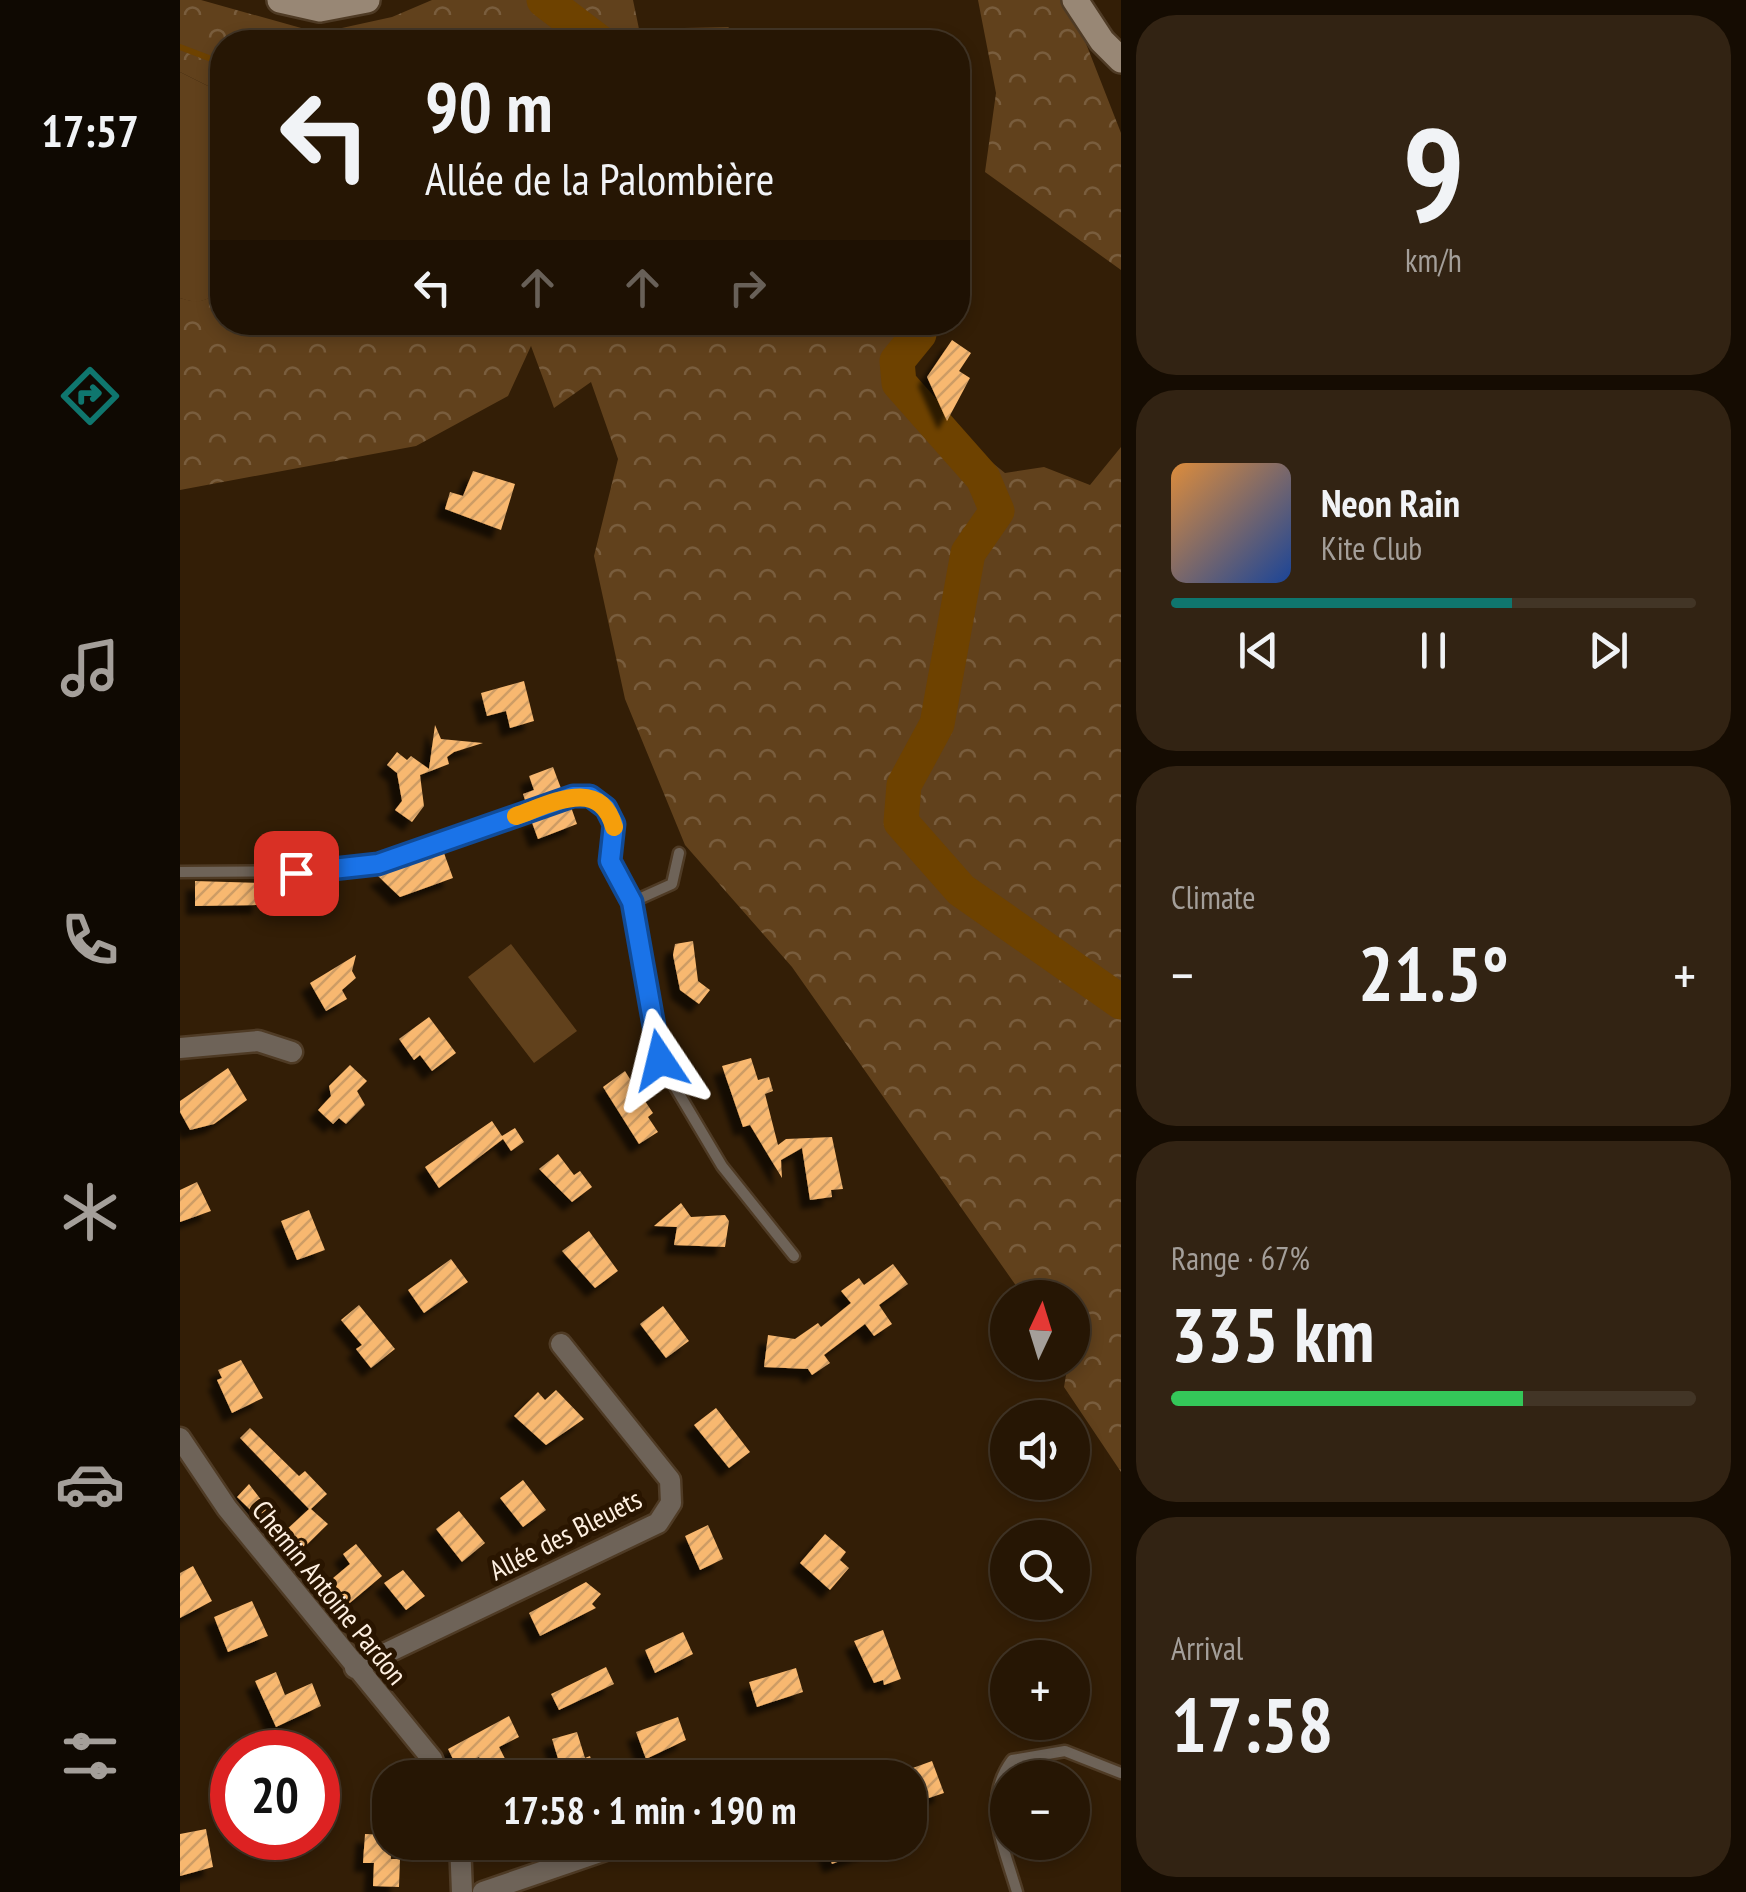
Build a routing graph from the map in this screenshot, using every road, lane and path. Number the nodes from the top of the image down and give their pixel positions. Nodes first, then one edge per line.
1 (280, 0) edge
2 (367, 0) edge
3 (1076, 0) edge
4 (1121, 60) edge
5 (678, 853) dead end
6 (180, 872) edge
7 (632, 902) junction
8 (180, 1048) edge
9 (292, 1052) dead end
10 (794, 1256) dead end
11 (561, 1344) dead end
12 (180, 1438) edge
13 (355, 1668) junction
14 (432, 1760) edge
15 (1121, 1773) edge
16 (461, 1860) edge
17 (576, 1860) edge
18 (462, 1892) edge
19 (483, 1892) edge
20 (1017, 1892) edge

1 - 2 main road
3 - 4 main road
5 - 7 lane
6 - 7 lane
7 - 10 lane
8 - 9 street
11 - 13 street, Allée des Bleuets
12 - 13 street, Chemin Antoine Pardon
13 - 14 street, Chemin Antoine Pardon
15 - 20 lane
16 - 18 street
17 - 19 street

